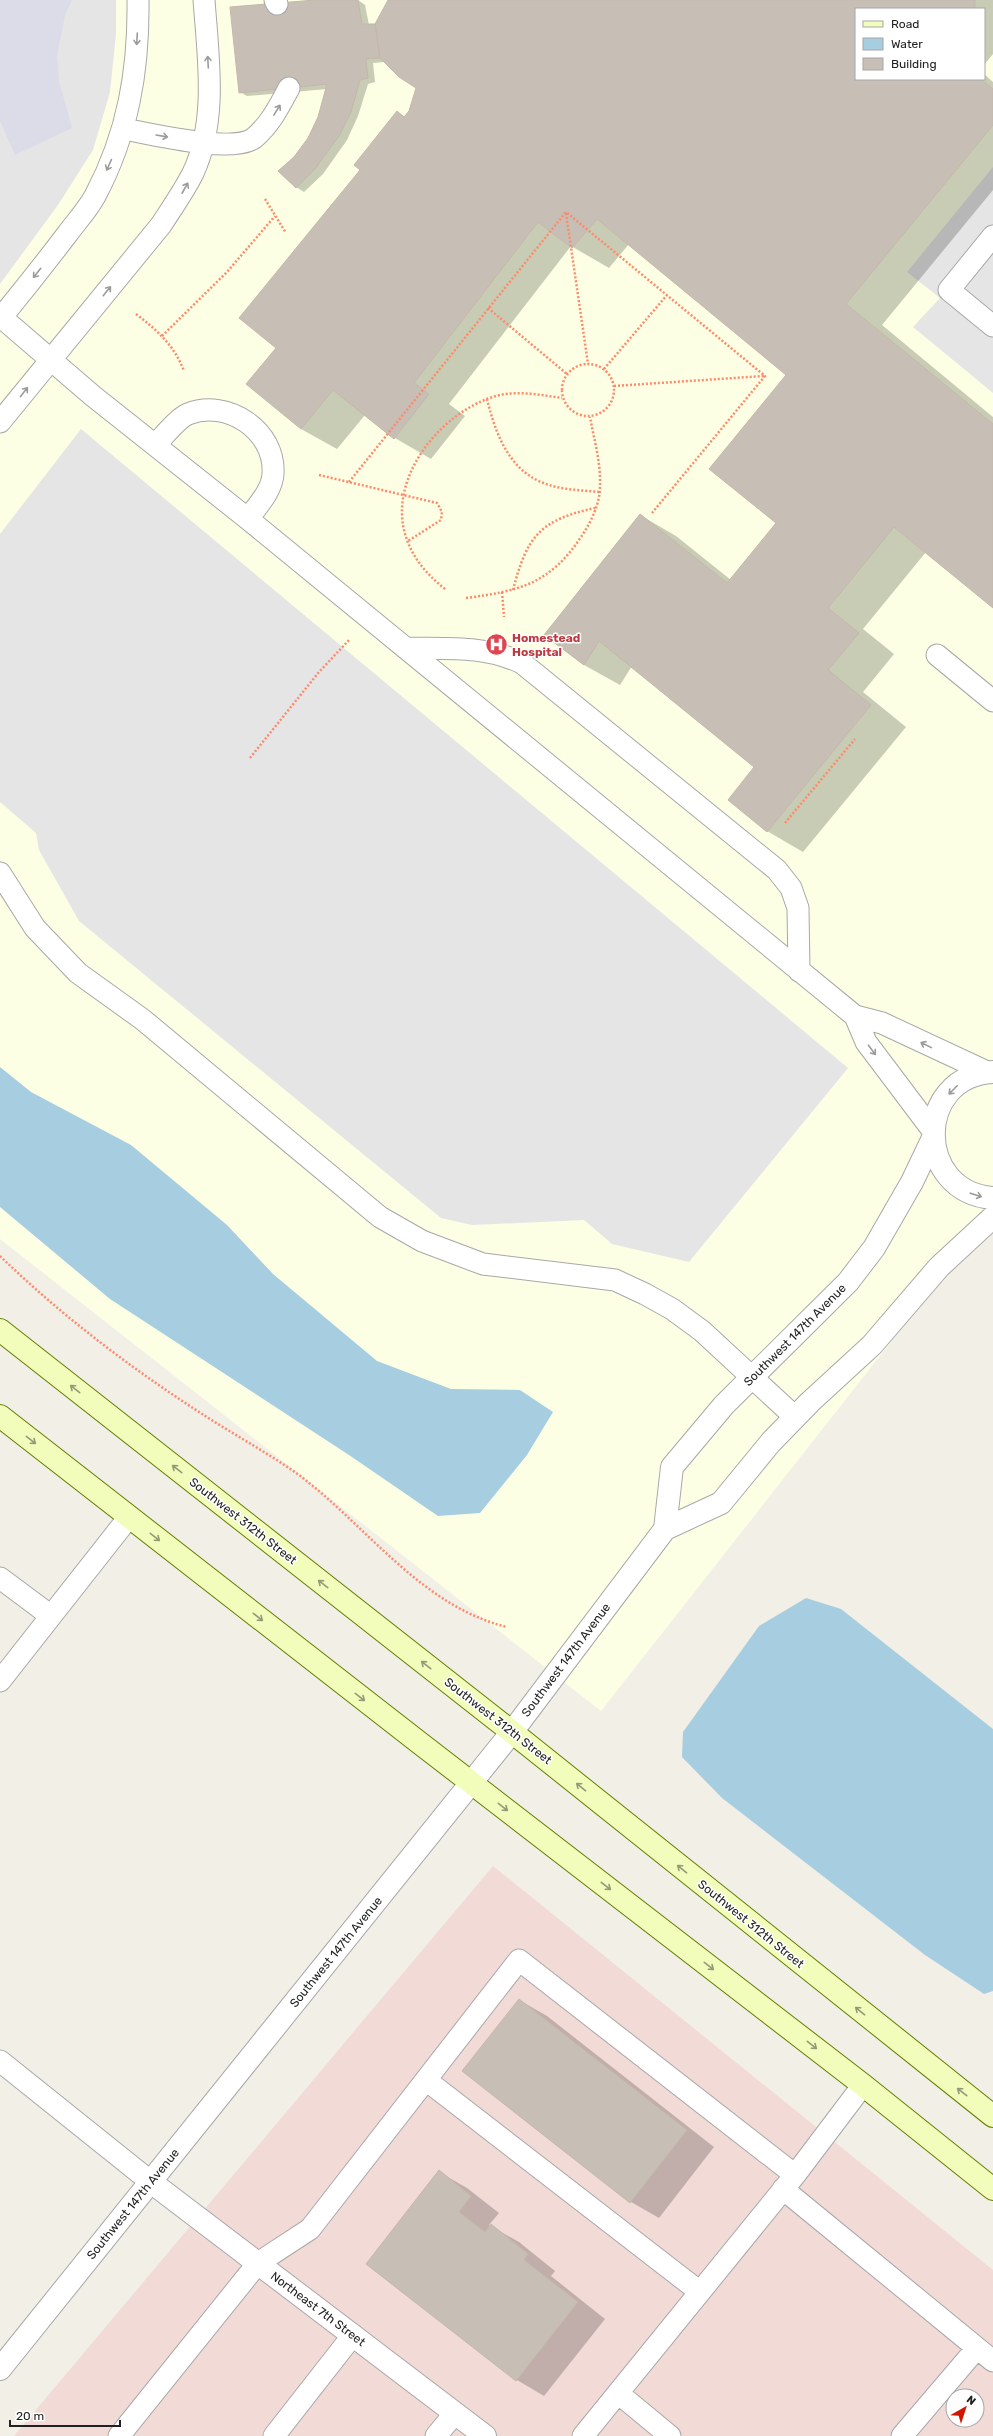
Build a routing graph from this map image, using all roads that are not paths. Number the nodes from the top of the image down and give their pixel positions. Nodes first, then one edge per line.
1 (138, 0) edge
2 (204, 0) edge
3 (289, 88) dead end
4 (124, 129) junction
5 (203, 143) junction
6 (993, 236) edge
7 (1, 318) edge
8 (993, 326) edge
9 (50, 359) junction
10 (0, 422) edge
11 (155, 445) junction
12 (248, 519) junction
13 (406, 648) junction
14 (936, 655) dead end
15 (993, 701) edge
16 (0, 873) edge
17 (799, 971) junction
18 (855, 1016) junction
19 (991, 1072) edge
20 (933, 1134) junction
21 (993, 1198) edge
22 (993, 1217) edge
23 (0, 1330) edge
24 (752, 1376) junction
25 (0, 1416) edge
26 (795, 1417) junction
27 (129, 1517) junction
28 (665, 1529) junction
29 (0, 1578) edge
30 (51, 1616) junction
31 (0, 1681) edge
32 (512, 1732) junction
33 (472, 1783) junction
34 (0, 2061) edge
35 (426, 2080) junction
36 (863, 2085) junction
37 (993, 2116) edge
38 (151, 2182) junction
39 (789, 2182) junction
40 (993, 2189) edge
41 (258, 2263) junction
42 (700, 2292) junction
43 (353, 2335) junction
44 (977, 2348) junction
45 (993, 2361) edge
46 (0, 2369) edge
47 (618, 2393) junction
48 (455, 2413) junction
49 (119, 2436) edge
50 (274, 2436) edge
51 (436, 2436) edge
52 (486, 2436) edge
53 (583, 2436) edge
54 (670, 2436) edge
55 (902, 2436) edge

1 -> 4 lane
5 -> 2 lane
5 -> 3 lane
4 -> 5 lane
4 -> 7 lane
9 -> 5 lane
6 - 8 lane
7 - 9 lane
10 -> 9 lane
9 - 11 lane
11 - 12 lane
11 - 12 lane
12 - 13 lane
13 - 17 lane
13 - 17 lane
14 - 15 lane
16 - 24 lane
17 - 18 lane
19 -> 18 lane
18 -> 20 lane
19 -> 20 street
20 -> 21 street
20 - 24 street, Southwest 147th Avenue
22 - 26 street, Southwest 147th Avenue
32 -> 23 main road, Southwest 312th Street
24 - 26 lane
24 - 28 street, Southwest 147th Avenue
25 -> 27 main road
26 - 28 street, Southwest 147th Avenue
27 - 30 lane
27 -> 33 main road
28 - 32 street, Southwest 147th Avenue
29 - 30 lane
30 - 31 lane
32 - 33 street, Southwest 147th Avenue
37 -> 32 main road, Southwest 312th Street
33 -> 36 main road
33 - 38 street, Southwest 147th Avenue
34 - 38 lane
35 - 39 lane
35 - 41 lane
35 - 42 lane
36 - 39 lane
36 - 40 main road
38 - 41 street, Northeast 7th Street
38 - 46 street, Southwest 147th Avenue
39 - 42 lane
39 - 44 lane
41 - 43 street, Northeast 7th Street
41 - 49 lane
42 - 47 lane
43 - 48 street, Northeast 7th Street
43 - 50 lane
44 - 45 lane
44 - 55 lane
47 - 53 lane
47 - 54 lane
48 - 51 lane
48 - 52 street, Northeast 7th Street

